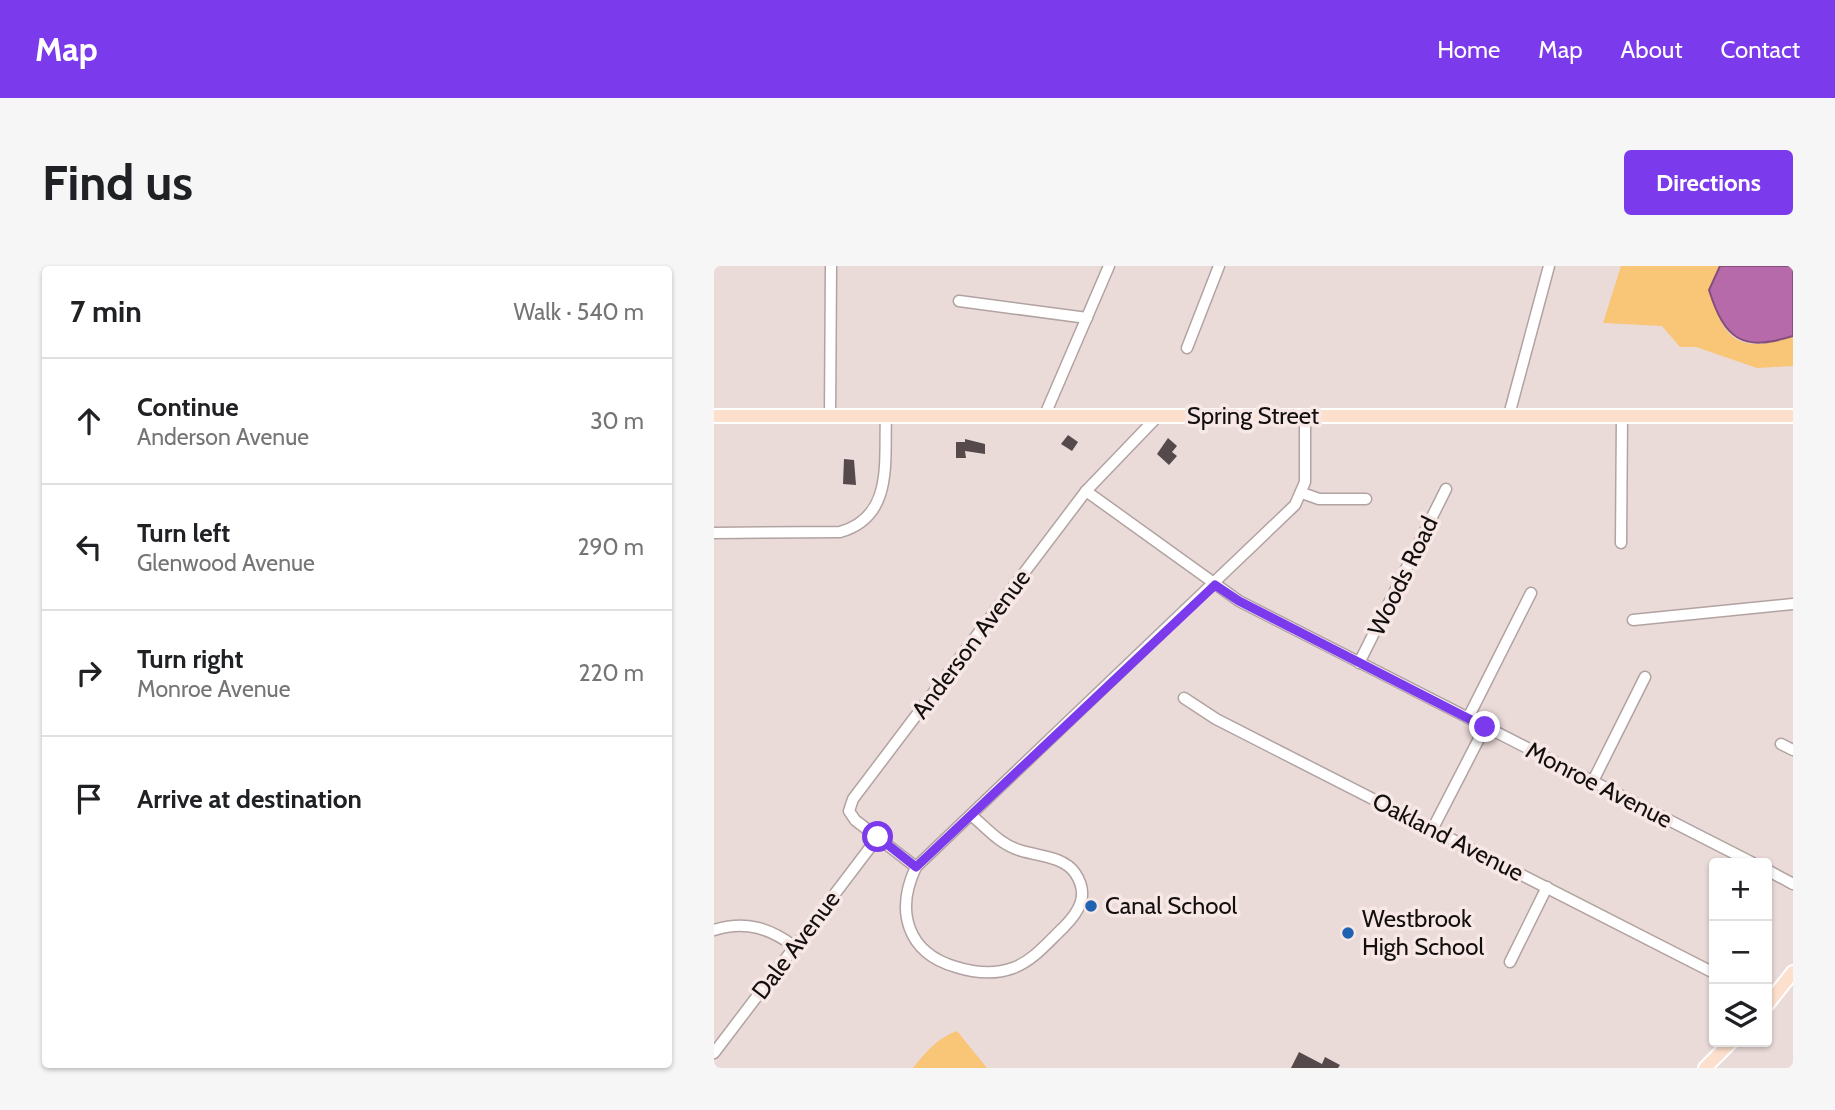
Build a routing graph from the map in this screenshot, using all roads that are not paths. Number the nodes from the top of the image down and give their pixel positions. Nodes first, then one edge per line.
1 (831, 266) edge
2 (1109, 266) edge
3 (1219, 266) edge
4 (1549, 266) edge
5 (959, 301) dead end
6 (1087, 317) junction
7 (1187, 348) dead end
8 (1509, 415) junction
9 (714, 416) edge
10 (1158, 416) junction
11 (1305, 416) junction
12 (1622, 416) junction
13 (1793, 416) edge
14 (830, 417) junction
15 (886, 417) junction
16 (1044, 417) junction
17 (1446, 489) dead end
18 (1086, 491) junction
19 (1301, 493) junction
20 (1366, 499) dead end
21 (714, 533) edge
22 (1621, 544) dead end
23 (1215, 585) junction
24 (1531, 593) dead end
25 (1793, 604) edge
26 (1633, 620) dead end
27 (1359, 663) junction
28 (1645, 677) dead end
29 (1184, 698) dead end
30 (1468, 718) junction
31 (1485, 727) junction
32 (1781, 744) dead end
33 (1793, 750) edge
34 (1593, 781) junction
35 (971, 815) junction
36 (1433, 828) junction
37 (878, 837) junction
38 (1743, 858) edge
39 (916, 867) junction
40 (1772, 873) edge
41 (1793, 884) edge
42 (1547, 887) junction
43 (714, 930) edge
44 (795, 947) junction
45 (1510, 962) dead end
46 (1709, 970) edge
47 (1793, 972) edge
48 (1772, 997) edge
49 (1726, 1047) edge
50 (714, 1053) edge
51 (1706, 1068) edge

1 - 14 street
2 - 6 street
3 - 7 street
4 - 8 street
5 - 6 street
6 - 16 street
8 - 11 main road, Spring Street
8 - 12 main road, Spring Street
9 - 14 main road, Spring Street
10 - 11 main road, Spring Street
10 - 16 main road, Spring Street
10 - 18 street, Anderson Avenue
11 - 19 street
12 - 13 main road, Spring Street
12 - 22 street
14 - 15 main road, Spring Street
15 - 16 main road, Spring Street
15 - 21 street
17 - 27 street, Woods Road
18 - 23 street, Monroe Avenue
18 - 37 street, Anderson Avenue
19 - 20 street
19 - 23 street
23 - 27 street, Monroe Avenue
23 - 35 street
24 - 30 street
25 - 26 street
27 - 30 street, Monroe Avenue
28 - 34 street
29 - 36 street, Oakland Avenue
30 - 31 street, Monroe Avenue
31 - 34 street, Monroe Avenue
31 - 36 street
32 - 33 street
34 - 38 street, Monroe Avenue
35 - 39 street
35 - 39 street
36 - 42 street, Oakland Avenue
37 - 39 street, Anderson Avenue
37 - 44 street, Dale Avenue
40 - 41 street
42 - 45 street
42 - 46 street, Oakland Avenue
43 - 44 street
44 - 50 street, Dale Avenue
47 - 48 main road
49 - 51 main road

